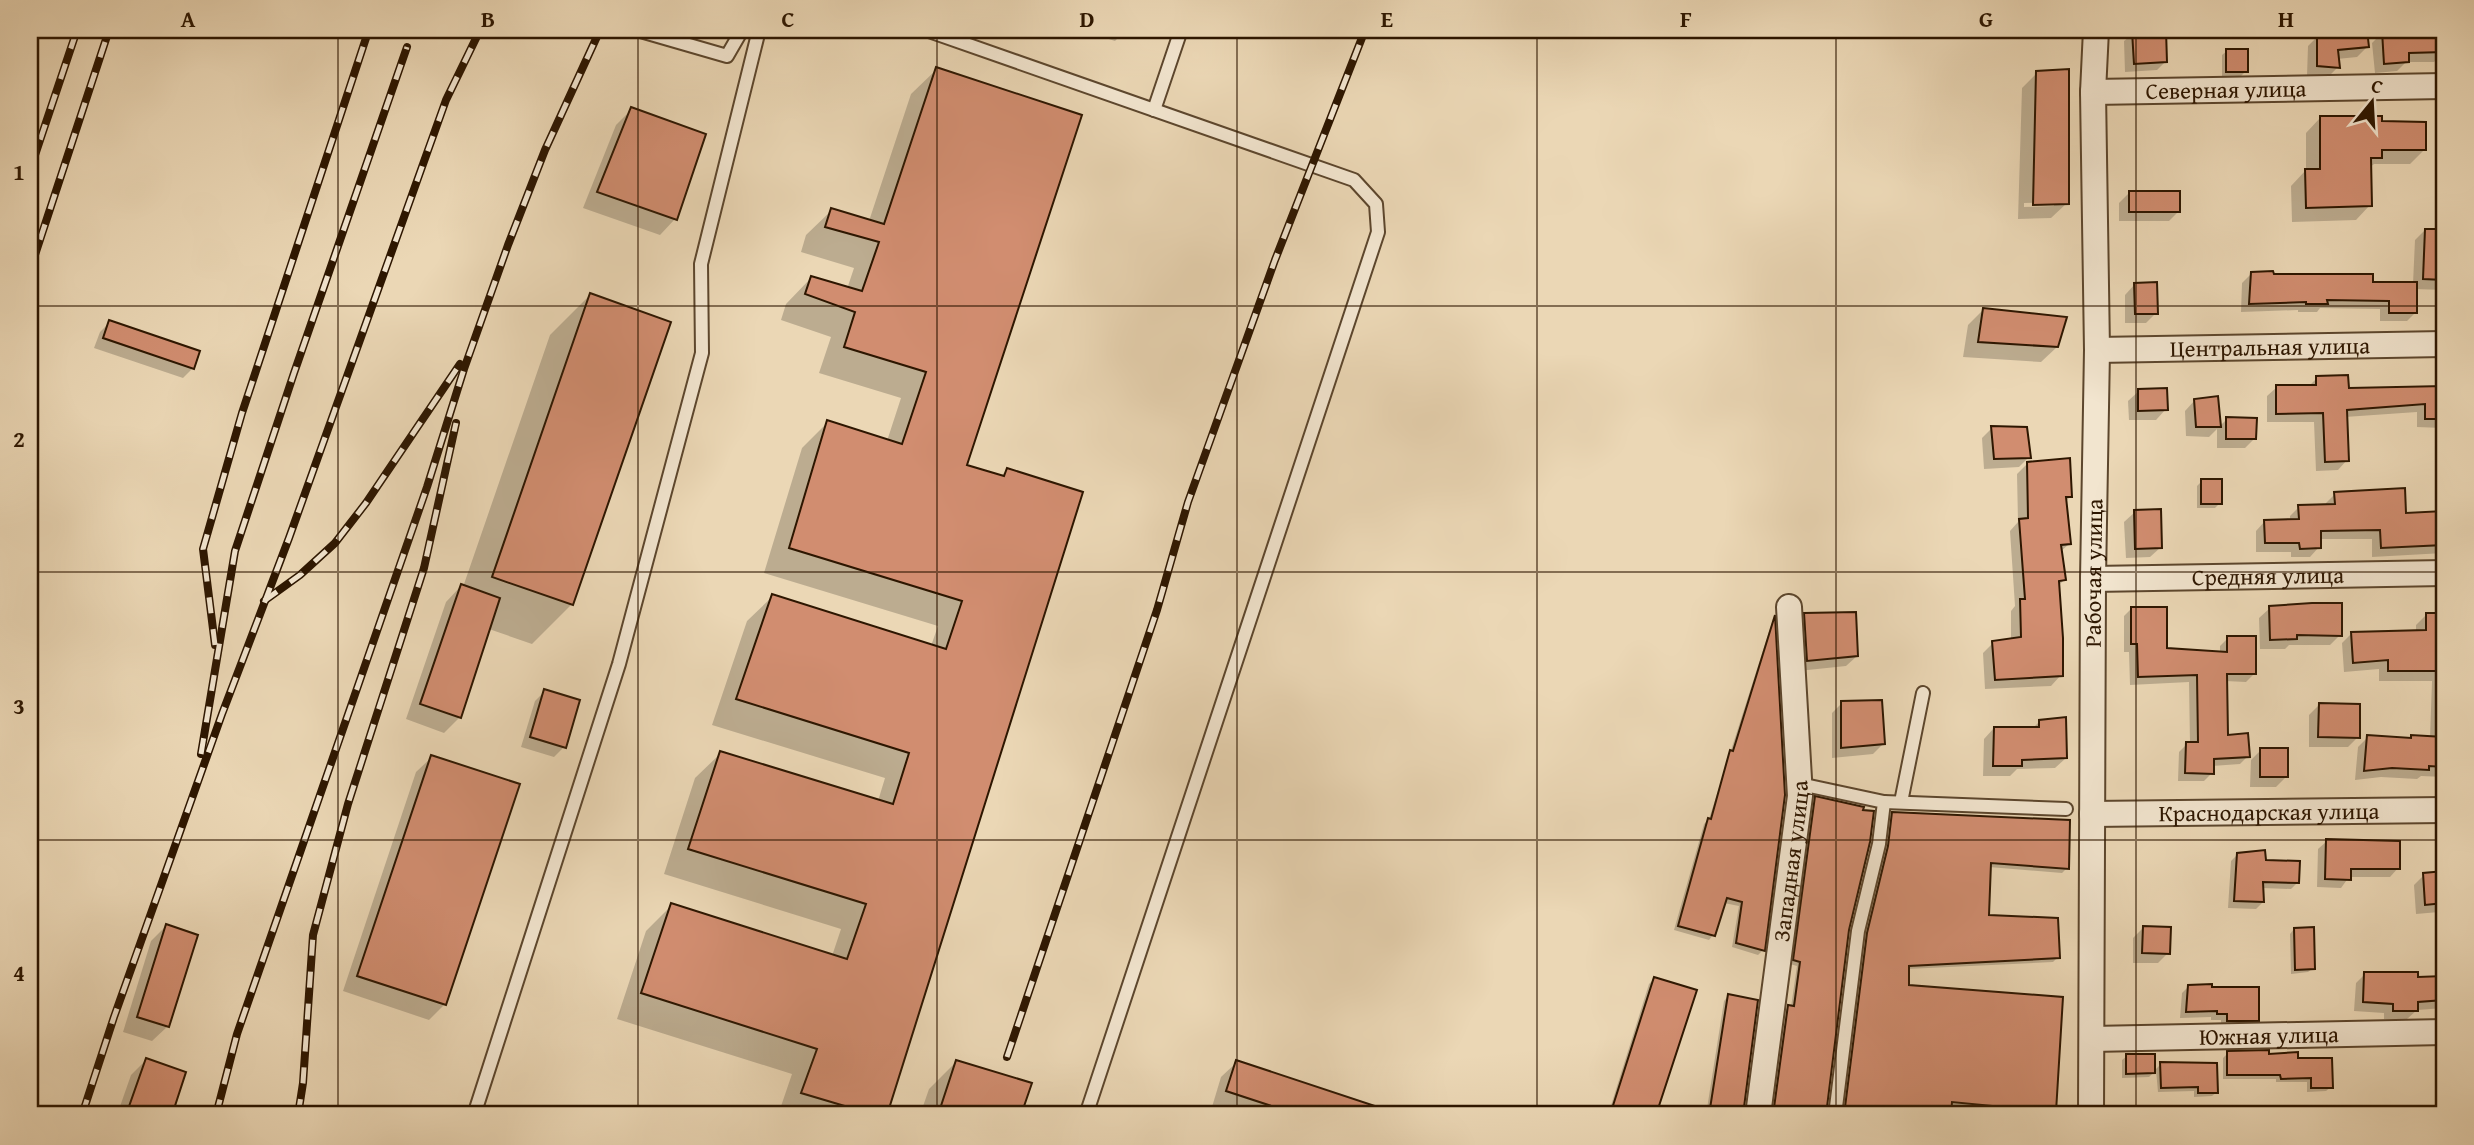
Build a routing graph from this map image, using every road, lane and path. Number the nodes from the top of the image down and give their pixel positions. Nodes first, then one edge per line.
1 (637, 30) edge
2 (742, 30) edge
3 (759, 30) edge
4 (926, 30) edge
5 (1181, 30) edge
6 (2096, 30) edge
7 (2444, 86) edge
8 (2093, 92) junction
9 (1154, 110) junction
10 (2444, 344) edge
11 (2096, 350) junction
12 (2444, 573) edge
13 (2093, 579) junction
14 (1789, 607) dead end
15 (1923, 693) dead end
16 (1800, 784) junction
17 (1884, 802) junction
18 (1900, 802) junction
19 (2066, 810) dead end
20 (2444, 810) edge
21 (2092, 814) junction
22 (2444, 1032) edge
23 (2092, 1039) junction
24 (474, 1115) edge
25 (1086, 1115) edge
26 (1758, 1115) edge
27 (1835, 1115) edge
28 (2091, 1115) edge

1 - 2 lane
3 - 24 lane
4 - 9 lane
5 - 9 lane
6 - 8 street, Рабочая улица
7 - 8 street, Северная улица
8 - 11 street, Рабочая улица
9 - 25 lane
10 - 11 street, Центральная улица
11 - 13 street, Рабочая улица
12 - 13 street, Средняя улица
13 - 21 street, Рабочая улица
14 - 16 street, Западная улица
15 - 18 lane
16 - 17 lane
16 - 26 street, Западная улица
17 - 18 lane
17 - 27 lane
18 - 19 lane
20 - 21 street, Краснодарская улица
21 - 23 street, Рабочая улица
22 - 23 street, Южная улица
23 - 28 street, Рабочая улица

